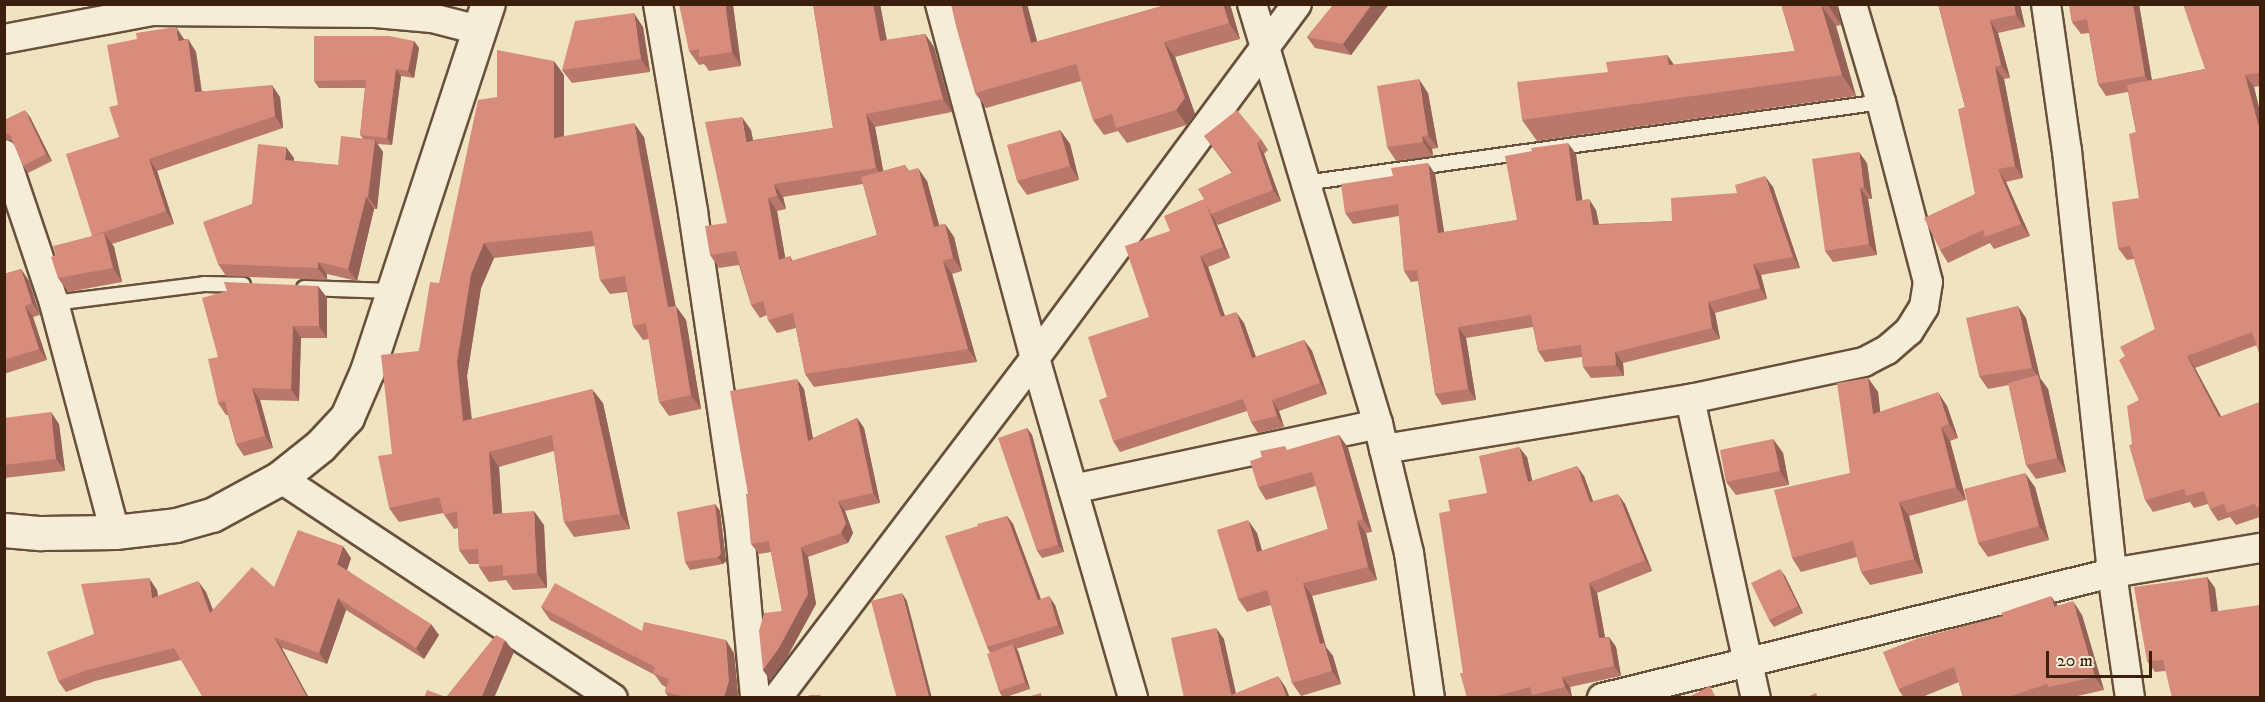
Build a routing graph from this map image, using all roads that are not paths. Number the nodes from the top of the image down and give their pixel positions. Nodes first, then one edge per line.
1 (658, 4) edge
2 (940, 4) edge
3 (1252, 4) edge
4 (1297, 4) edge
5 (1852, 4) edge
6 (2046, 4) edge
7 (484, 17) edge
8 (4, 39) edge
9 (1265, 48) junction
10 (1881, 102) junction
11 (4, 154) edge
12 (1305, 183) junction
13 (263, 286) edge
14 (286, 287) edge
15 (392, 291) junction
16 (54, 303) junction
17 (1035, 358) junction
18 (1690, 399) junction
19 (1381, 436) junction
20 (280, 478) junction
21 (1073, 489) junction
22 (4, 530) edge
23 (115, 532) junction
24 (2260, 548) edge
25 (2112, 573) junction
26 (1749, 662) junction
27 (613, 698) edge
28 (756, 698) edge
29 (777, 698) edge
30 (1133, 698) edge
31 (1430, 698) edge
32 (1602, 698) edge
33 (1756, 698) edge
34 (2130, 698) edge

1 - 28 street
2 - 17 street
3 - 9 street
4 - 9 street
5 - 10 street
6 - 25 street
7 - 8 street
7 - 15 main road
9 - 12 street
9 - 17 street
10 - 12 lane
10 - 18 street
11 - 16 street
12 - 19 street
13 - 16 lane
14 - 15 lane
15 - 20 main road
16 - 23 street
17 - 21 street
17 - 29 street
18 - 19 street
18 - 26 street
19 - 21 street
19 - 31 street
20 - 23 main road
20 - 27 street
21 - 30 street
22 - 23 main road
24 - 25 street
25 - 26 street
25 - 34 street
26 - 32 street
26 - 33 street

